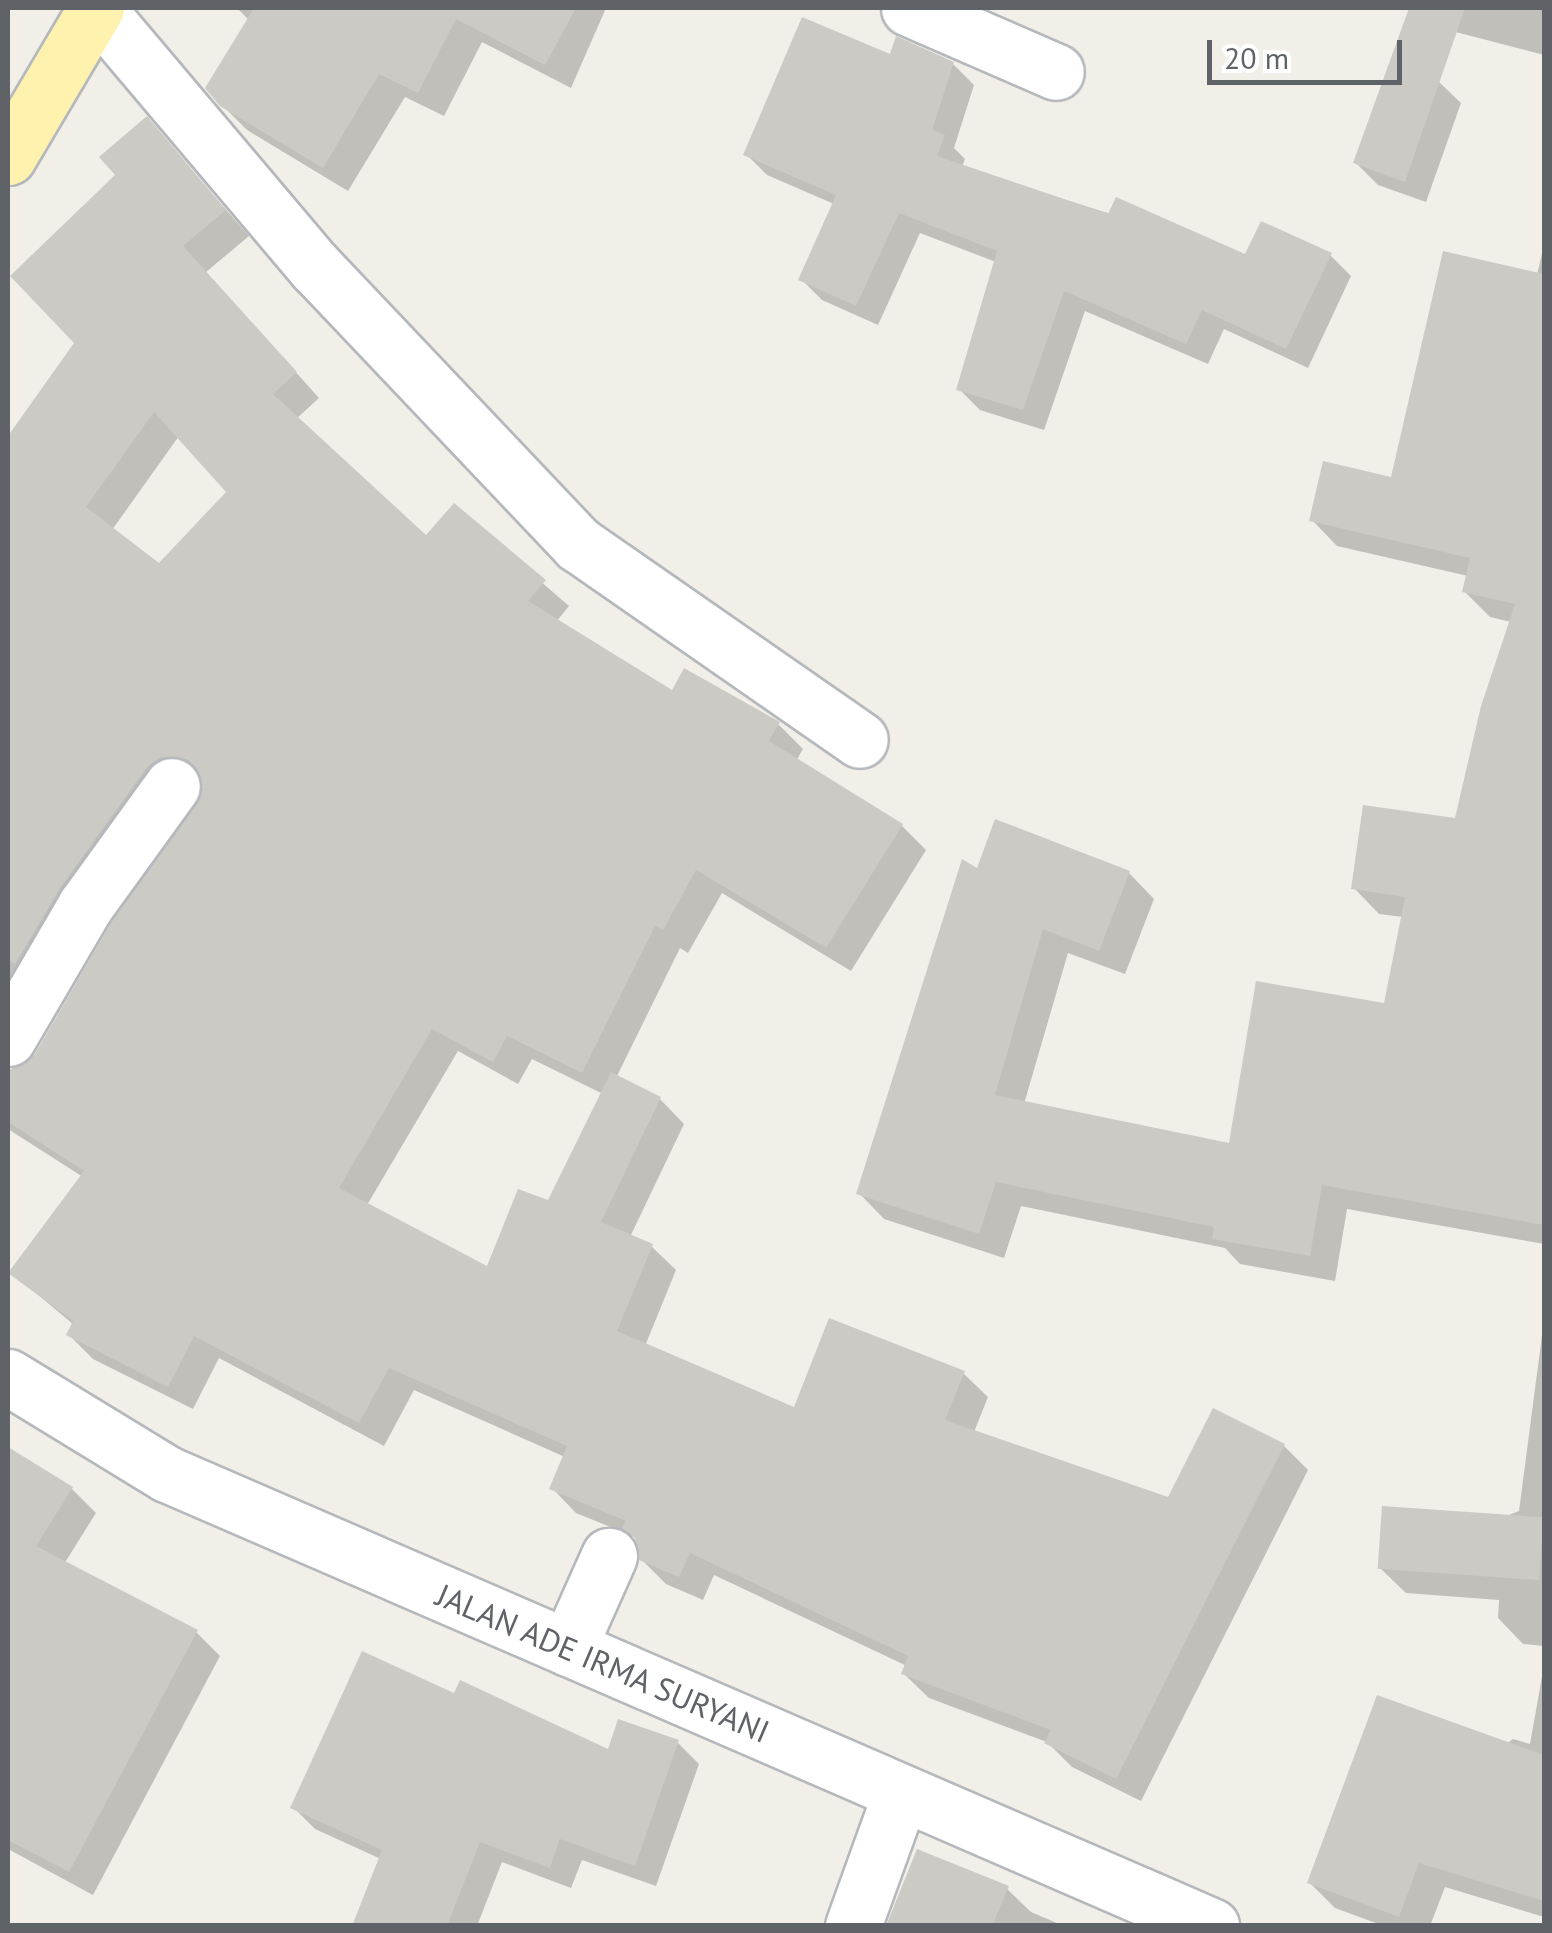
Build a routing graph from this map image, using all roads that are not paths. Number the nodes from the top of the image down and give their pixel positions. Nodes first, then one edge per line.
1 (96, 8) edge
2 (909, 8) edge
3 (1056, 72) dead end
4 (8, 157) edge
5 (860, 740) dead end
6 (172, 786) dead end
7 (8, 1038) edge
8 (8, 1377) edge
9 (609, 1556) dead end
10 (568, 1648) junction
11 (901, 1793) junction
12 (852, 1926) edge
13 (1211, 1926) edge

1 - 4 main road
1 - 5 street
2 - 3 street
6 - 7 street
8 - 10 street, JALAN ADE IRMA SURYANI
9 - 10 street
10 - 11 street, JALAN ADE IRMA SURYANI
11 - 12 street
11 - 13 street, JALAN ADE IRMA SURYANI

